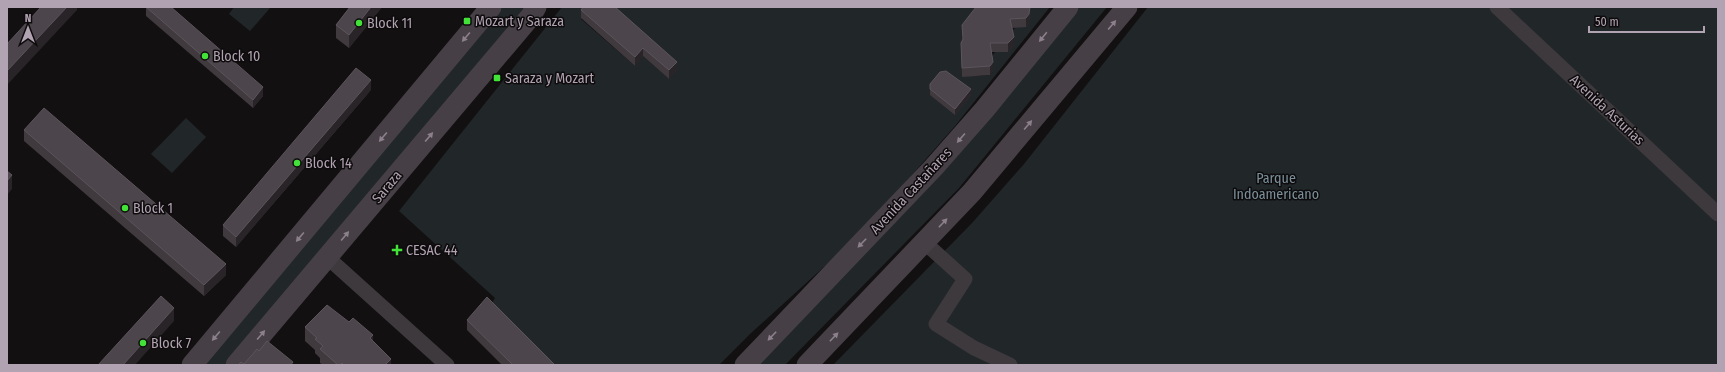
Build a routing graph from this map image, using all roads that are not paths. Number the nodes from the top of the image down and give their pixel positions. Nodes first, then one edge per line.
1 (491, 7) edge
2 (1068, 7) edge
3 (1127, 7) edge
4 (1497, 7) edge
5 (534, 11) edge
6 (1718, 214) edge
7 (924, 242) junction
8 (327, 257) junction
9 (192, 365) edge
10 (236, 365) edge
11 (447, 365) edge
12 (744, 365) edge
13 (807, 365) edge
14 (1010, 365) edge

1 -> 9 main road
2 -> 12 main road, Avenida Castañares
7 -> 3 main road
4 - 6 street, Avenida Asturias
8 -> 5 main road, Saraza
13 -> 7 main road
7 - 14 street
10 -> 8 main road, Saraza
8 - 11 street

